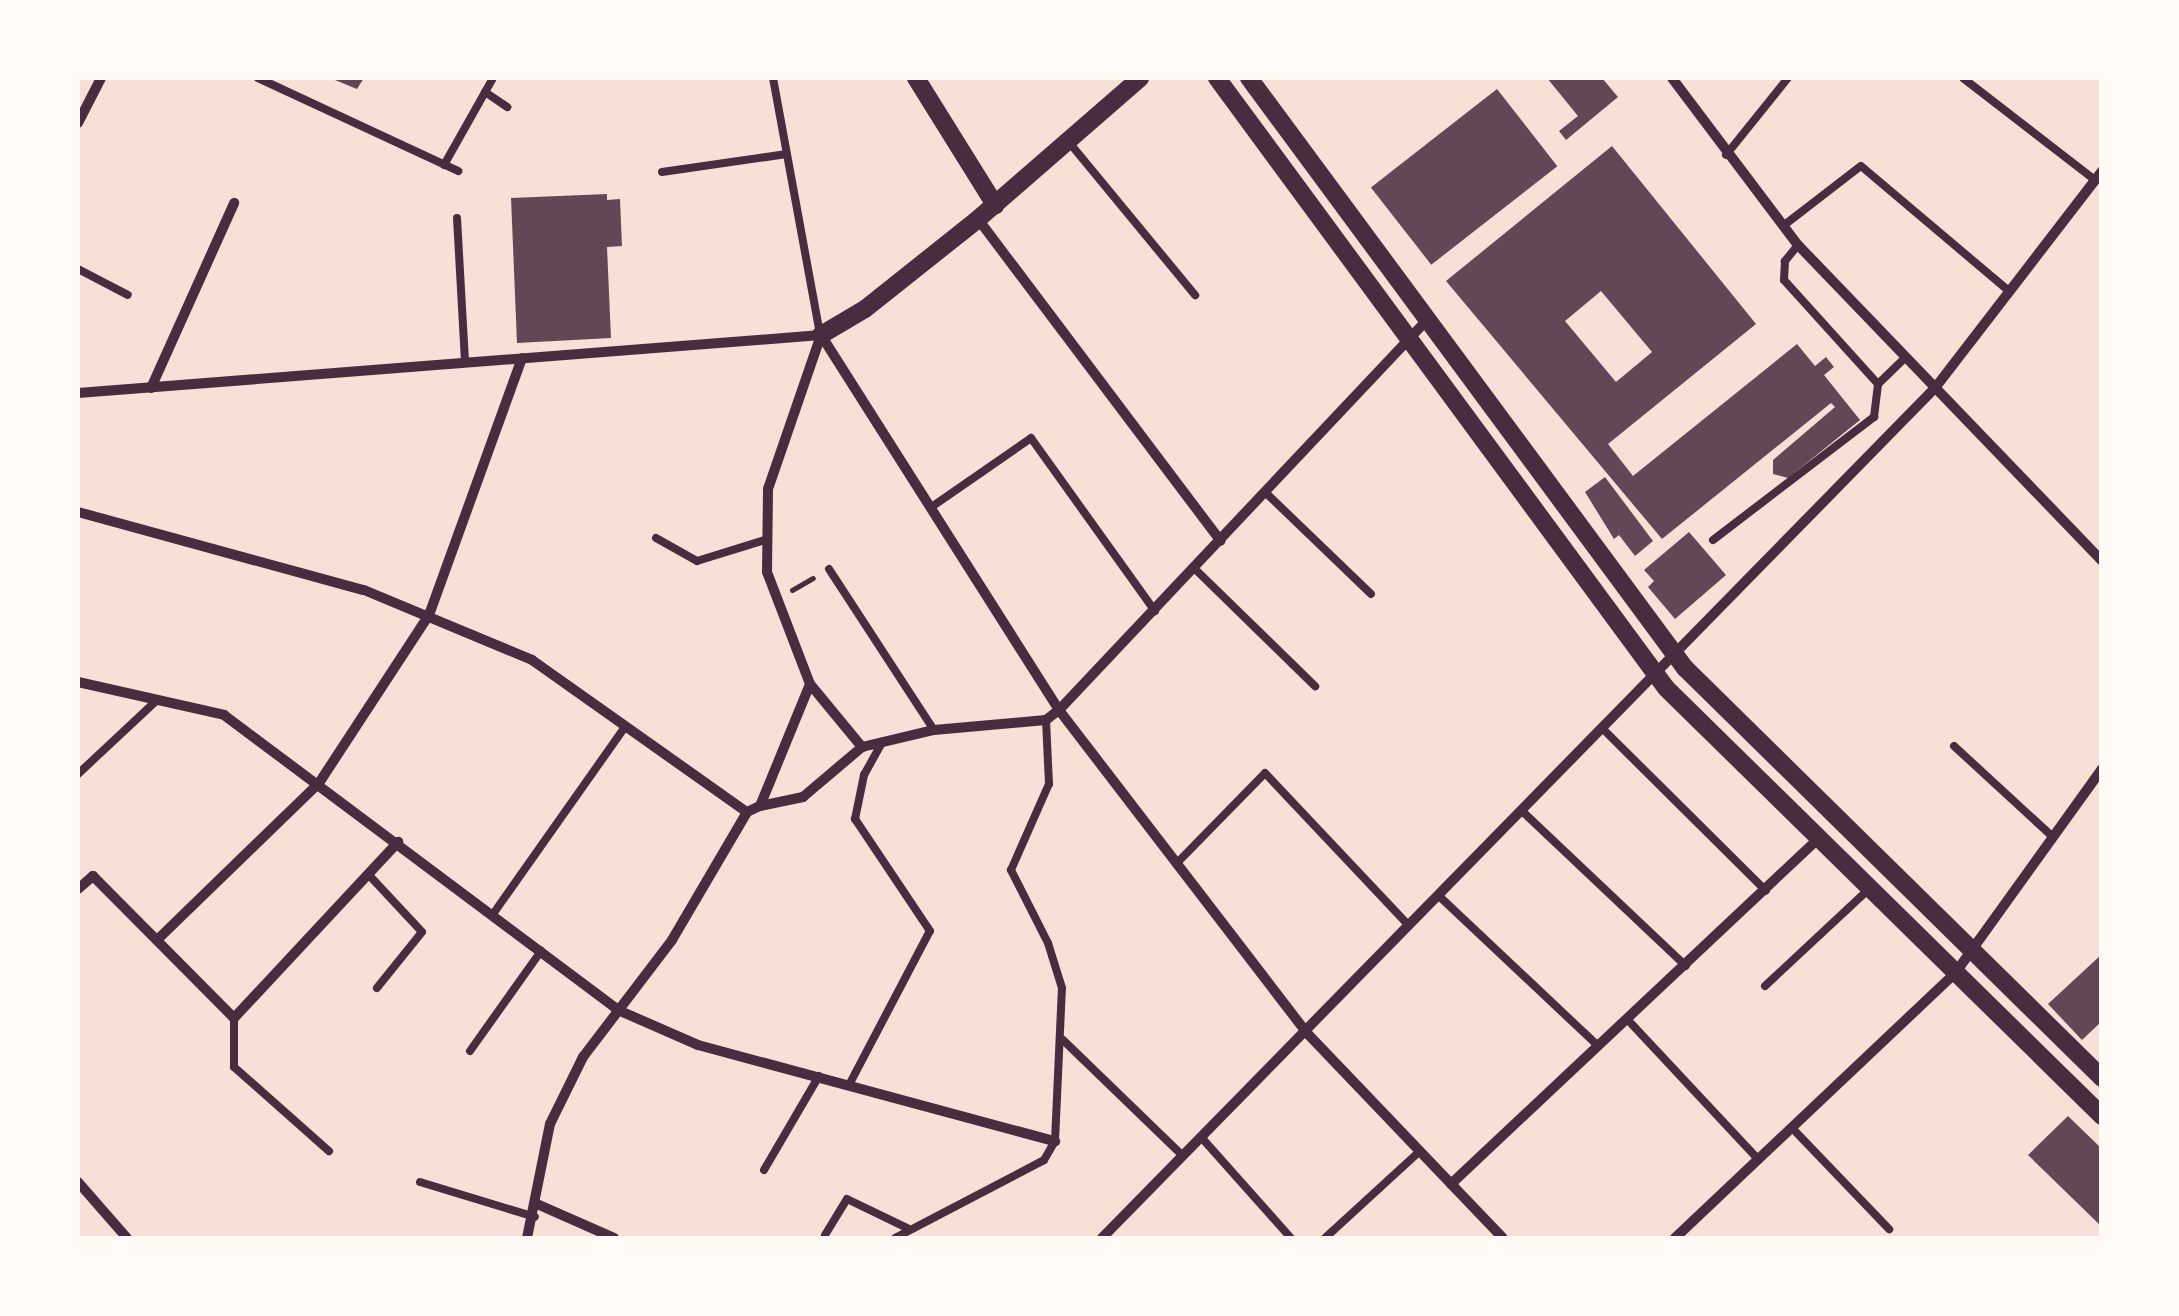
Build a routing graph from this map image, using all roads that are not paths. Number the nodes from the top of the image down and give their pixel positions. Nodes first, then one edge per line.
1 (101, 78) edge
2 (258, 78) edge
3 (493, 78) edge
4 (772, 78) edge
5 (916, 78) edge
6 (1140, 78) edge
7 (1217, 78) edge
8 (1249, 78) edge
9 (1672, 78) edge
10 (1788, 78) edge
11 (1962, 78) edge
12 (484, 92) junction
13 (507, 106) dead end
14 (78, 123) edge
15 (1068, 141) junction
16 (787, 154) junction
17 (1726, 155) junction
18 (444, 165) junction
19 (458, 171) dead end
20 (662, 172) dead end
21 (2098, 176) edge
22 (234, 204) dead end
23 (995, 205) junction
24 (456, 218) dead end
25 (978, 219) junction
26 (1783, 226) junction
27 (1798, 245) junction
28 (78, 270) edge
29 (2010, 292) junction
30 (1195, 295) dead end
31 (128, 296) dead end
32 (1426, 321) junction
33 (821, 334) junction
34 (1409, 338) junction
35 (522, 358) junction
36 (1906, 358) junction
37 (464, 362) junction
38 (1878, 384) junction
39 (150, 388) junction
40 (1935, 388) junction
41 (78, 394) edge
42 (1265, 492) junction
43 (930, 508) junction
44 (78, 512) edge
45 (656, 538) dead end
46 (768, 540) junction
47 (1713, 540) dead end
48 (1221, 541) junction
49 (2101, 558) edge
50 (828, 569) road end
51 (1195, 569) junction
52 (1371, 594) dead end
53 (1155, 611) junction
54 (429, 614) junction
55 (1675, 654) junction
56 (1656, 674) junction
57 (78, 682) edge
58 (810, 684) junction
59 (1315, 686) dead end
60 (157, 700) junction
61 (1059, 710) junction
62 (1046, 720) junction
63 (626, 727) junction
64 (934, 730) junction
65 (1604, 730) junction
66 (882, 742) junction
67 (1954, 746) dead end
68 (862, 747) junction
69 (2102, 769) edge
70 (78, 774) edge
71 (318, 783) junction
72 (760, 806) junction
73 (747, 812) junction
74 (1523, 812) junction
75 (2054, 837) junction
76 (1819, 838) junction
77 (398, 842) junction
78 (1176, 864) junction
79 (368, 874) junction
80 (1870, 888) junction
81 (78, 889) edge
82 (1766, 892) junction
83 (1439, 896) junction
84 (493, 914) junction
85 (1409, 926) junction
86 (157, 940) junction
87 (541, 951) junction
88 (1972, 951) junction
89 (1686, 966) junction
90 (1956, 972) junction
91 (1765, 986) dead end
92 (377, 988) dead end
93 (618, 1010) junction
94 (234, 1018) junction
95 (1627, 1019) junction
96 (1305, 1031) junction
97 (1063, 1040) junction
98 (1598, 1046) junction
99 (470, 1050) dead end
100 (818, 1076) junction
101 (2102, 1078) edge
102 (849, 1084) junction
103 (2102, 1116) edge
104 (1793, 1128) junction
105 (1202, 1137) junction
106 (1055, 1142) junction
107 (329, 1151) dead end
108 (1420, 1151) junction
109 (1183, 1156) junction
110 (1759, 1160) junction
111 (764, 1170) dead end
112 (78, 1182) edge
113 (420, 1182) dead end
114 (1452, 1184) junction
115 (537, 1204) junction
116 (535, 1217) junction
117 (907, 1228) junction
118 (1889, 1229) dead end
119 (825, 1234) dead end
120 (127, 1238) edge
121 (528, 1238) edge
122 (614, 1238) edge
123 (895, 1238) edge
124 (1102, 1238) edge
125 (1291, 1238) edge
126 (1325, 1238) edge
127 (1503, 1238) edge
128 (1675, 1238) edge

1 - 14 street
2 - 18 lane
3 - 12 lane
4 - 16 lane
5 - 23 street
6 - 15 street
7 - 34 street
8 - 32 street
9 - 17 street
10 - 17 lane
11 - 21 lane
12 - 13 lane
12 - 18 lane
15 - 23 street
15 - 30 lane
16 - 20 lane
16 - 33 lane
17 - 26 street
18 - 19 lane
21 - 29 street
22 - 39 street
23 - 25 street
24 - 37 lane
25 - 33 street
25 - 48 street
26 - 27 street
26 - 29 lane
27 - 36 street
27 - 38 lane
28 - 31 lane
29 - 40 street
32 - 34 street
32 - 55 street
33 - 35 street
33 - 43 street
33 - 46 street
34 - 42 street
34 - 56 street
35 - 37 street
35 - 54 street
36 - 38 lane
36 - 40 street
37 - 39 street
38 - 47 lane
39 - 41 street
40 - 49 street
40 - 55 street
42 - 48 street
42 - 52 lane
43 - 53 lane
43 - 61 street
44 - 54 street
45 - 46 lane
46 - 58 street
48 - 51 street
50 - 64 lane
51 - 53 street
51 - 59 lane
53 - 61 street
54 - 63 street
54 - 71 street
55 - 56 street
55 - 88 street
56 - 65 street
56 - 76 street
57 - 60 street
58 - 68 street
58 - 72 street
60 - 70 lane
60 - 71 street
61 - 62 street
61 - 78 street
62 - 64 street
62 - 97 lane
63 - 73 street
63 - 84 lane
64 - 66 street
65 - 74 street
65 - 82 lane
66 - 68 street
66 - 102 lane
67 - 75 lane
68 - 72 street
69 - 75 street
71 - 77 street
71 - 86 street
72 - 73 street
73 - 93 street
74 - 83 street
74 - 89 lane
75 - 88 street
76 - 80 street
76 - 82 street
77 - 79 street
77 - 84 street
78 - 85 lane
78 - 96 street
79 - 92 lane
79 - 94 street
80 - 90 street
80 - 91 lane
81 - 86 street
82 - 89 street
83 - 85 street
83 - 98 lane
84 - 87 street
85 - 96 street
86 - 94 street
87 - 93 street
87 - 99 lane
88 - 90 street
88 - 101 street
89 - 95 street
90 - 103 street
90 - 104 street
93 - 100 street
93 - 115 street
94 - 107 lane
95 - 98 street
95 - 110 lane
96 - 105 street
96 - 108 street
97 - 106 lane
97 - 109 lane
98 - 114 street
100 - 102 street
100 - 111 lane
102 - 106 street
104 - 110 street
104 - 118 lane
105 - 109 street
105 - 125 lane
106 - 117 lane
108 - 114 street
108 - 126 lane
109 - 124 street
110 - 128 street
112 - 120 street
113 - 116 lane
114 - 127 street
115 - 116 street
115 - 122 street
116 - 121 street
117 - 119 lane
117 - 123 lane

